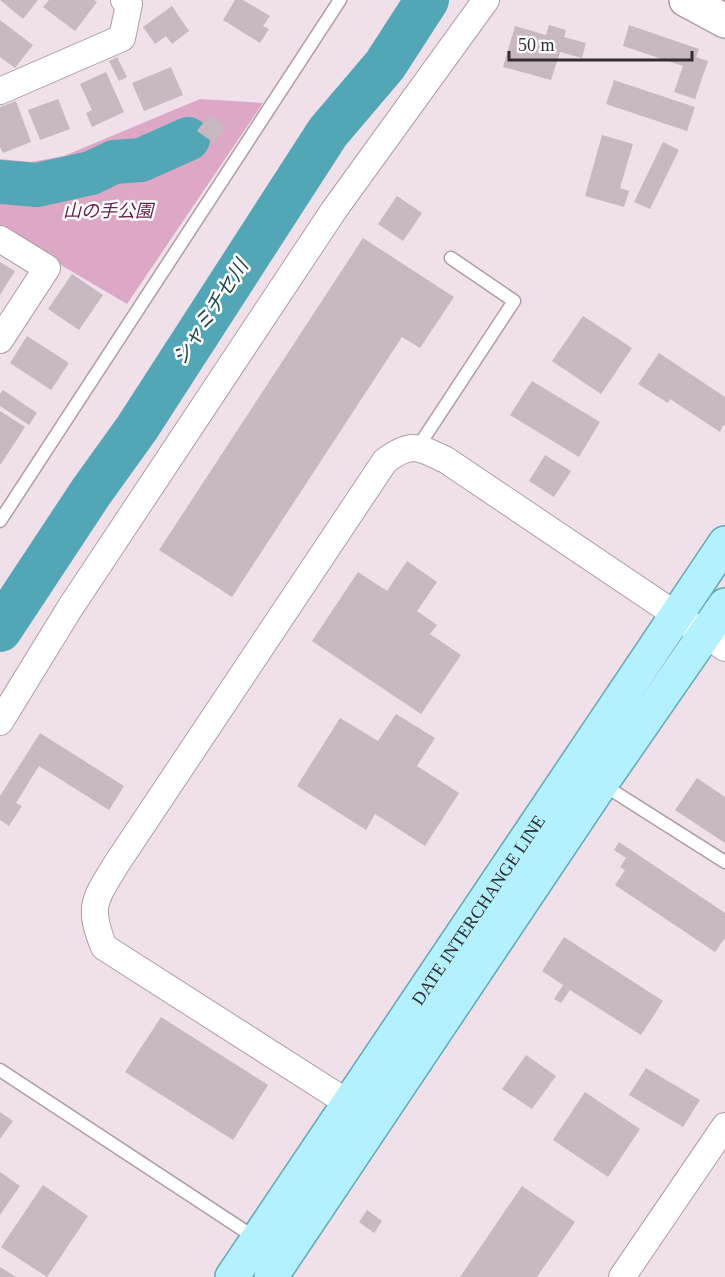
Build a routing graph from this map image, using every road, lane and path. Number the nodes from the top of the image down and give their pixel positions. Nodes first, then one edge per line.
1 (124, 0) edge
2 (340, 0) edge
3 (486, 0) edge
4 (686, 0) edge
5 (725, 21) edge
6 (0, 91) edge
7 (0, 239) edge
8 (451, 258) dead end
9 (0, 340) edge
10 (418, 447) junction
11 (0, 521) edge
12 (725, 543) edge
13 (725, 605) edge
14 (676, 616) junction
15 (715, 641) edge
16 (0, 722) edge
17 (601, 784) junction
18 (725, 862) edge
19 (0, 1070) edge
20 (348, 1103) junction
21 (375, 1124) junction
22 (725, 1126) edge
23 (257, 1239) junction
24 (232, 1277) edge
25 (271, 1277) edge
26 (622, 1277) edge

1 - 6 street
2 - 11 lane
3 - 16 street
4 - 5 street
7 - 9 street
8 - 10 lane
10 - 14 street
10 - 20 street
12 - 14 main road, DATE INTERCHANGE LINE
13 - 15 main road, DATE INTERCHANGE LINE
14 - 15 street
14 - 20 main road, DATE INTERCHANGE LINE
15 - 17 main road, DATE INTERCHANGE LINE
17 - 18 lane
17 - 21 main road, DATE INTERCHANGE LINE
19 - 23 lane
20 - 21 street
20 - 23 main road, DATE INTERCHANGE LINE
21 - 25 main road, DATE INTERCHANGE LINE
22 - 26 street
23 - 24 main road, DATE INTERCHANGE LINE

